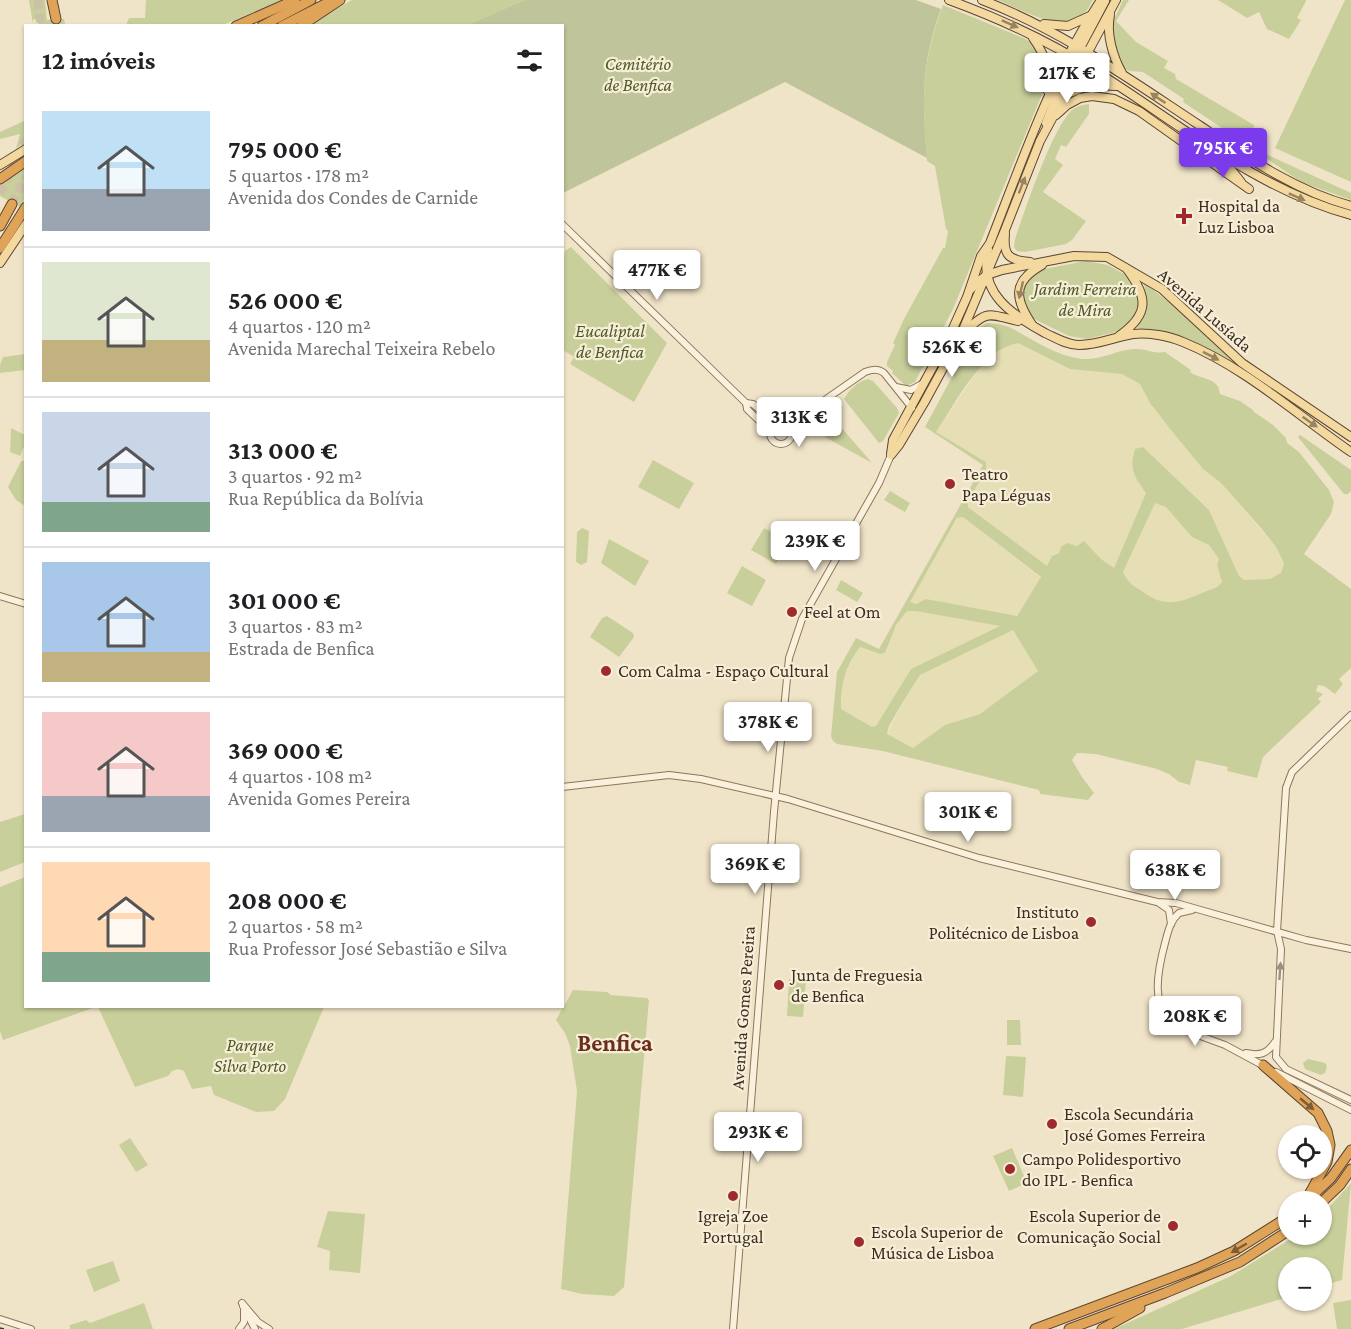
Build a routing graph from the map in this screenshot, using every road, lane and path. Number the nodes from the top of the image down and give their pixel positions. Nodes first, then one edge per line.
1 (52, 0) edge
2 (294, 0) edge
3 (311, 0) edge
4 (333, 0) edge
5 (340, 0) edge
6 (950, 0) edge
7 (982, 0) edge
8 (1103, 0) edge
9 (1114, 3) edge
10 (1091, 16) junction
11 (56, 19) dead end
12 (1037, 23) junction
13 (240, 24) edge
14 (266, 24) edge
15 (286, 24) edge
16 (304, 24) edge
17 (1028, 32) junction
18 (1081, 48) junction
19 (1075, 59) junction
20 (1123, 74) junction
21 (1123, 89) junction
22 (1064, 95) junction
23 (1047, 99) junction
24 (1139, 111) junction
25 (1053, 118) junction
26 (1041, 141) junction
27 (24, 150) edge
28 (1216, 151) junction
29 (24, 162) edge
30 (0, 165) edge
31 (0, 179) edge
32 (12, 204) tunnel mouth
33 (1351, 206) edge
34 (24, 210) tunnel mouth
35 (1351, 215) edge
36 (0, 226) edge
37 (564, 226) edge
38 (24, 227) edge
39 (1005, 230) junction
40 (990, 243) junction
41 (0, 248) edge
42 (1048, 261) junction
43 (0, 263) edge
44 (1037, 263) junction
45 (1125, 266) junction
46 (987, 274) junction
47 (967, 297) junction
48 (1025, 322) junction
49 (1034, 327) junction
50 (960, 337) junction
51 (1116, 339) junction
52 (925, 381) junction
53 (894, 386) junction
54 (746, 403) junction
55 (922, 407) junction
56 (912, 408) junction
57 (775, 424) junction
58 (789, 425) junction
59 (910, 425) junction
60 (770, 431) junction
61 (1351, 437) edge
62 (1351, 452) edge
63 (891, 455) junction
64 (0, 596) edge
65 (24, 603) edge
66 (1351, 715) edge
67 (564, 787) edge
68 (776, 797) junction
69 (1157, 902) junction
70 (1199, 909) junction
71 (1171, 924) junction
72 (1277, 930) junction
73 (1351, 949) edge
74 (1276, 1041) junction
75 (1240, 1052) junction
76 (1263, 1065) junction
77 (1351, 1101) edge
78 (1351, 1110) edge
79 (1351, 1150) edge
80 (1351, 1170) edge
81 (1311, 1191) edge
82 (1317, 1191) edge
83 (1332, 1193) edge
84 (1278, 1223) edge
85 (1278, 1237) edge
86 (1165, 1293) junction
87 (0, 1319) edge
88 (258, 1327) edge
89 (31, 1329) edge
90 (239, 1329) edge
91 (269, 1329) edge
92 (734, 1329) edge
93 (1035, 1329) edge
94 (1069, 1329) edge
95 (1102, 1329) edge

1 - 11 highway
2 - 13 highway
3 - 14 highway
4 - 15 highway
5 - 16 highway
6 -> 17 main road
7 - 12 main road
8 - 10 main road
8 - 18 main road
9 - 18 main road
9 - 20 main road
10 - 12 main road
10 - 18 main road
12 - 18 main road
17 - 19 main road
17 - 23 main road
18 - 19 main road
18 - 19 main road
18 - 20 main road
19 - 21 main road
19 - 22 main road
19 - 23 main road
19 - 26 main road
33 -> 20 main road
21 - 22 main road
21 - 24 main road
21 - 28 main road
22 - 25 main road
23 - 40 main road
24 - 25 main road
24 - 28 main road
25 - 26 main road
39 -> 26 main road
27 - 30 main road
28 -> 35 main road
29 - 31 highway
32 - 36 highway
34 - 41 highway
37 - 54 street
38 - 43 main road
39 - 44 main road
39 - 46 main road
40 - 46 main road
40 - 47 main road
42 - 44 main road, Avenida Lusíada
42 - 45 main road, Avenida Lusíada
42 -> 49 main road
44 - 46 main road, Avenida Lusíada
45 - 51 main road
45 - 61 main road, Avenida Lusíada
46 - 47 main road
46 - 48 main road, Avenida Lusíada
46 - 50 main road
47 - 52 main road
48 - 49 main road, Avenida Lusíada
48 - 50 main road
49 - 51 main road, Avenida Lusíada
50 - 55 main road
51 -> 62 main road, Avenida Lusíada
52 - 53 street
52 - 56 main road
53 - 56 street
53 - 58 street
54 - 57 street
54 - 60 street
55 - 56 main road
55 - 59 main road
56 - 59 main road
56 - 63 main road
57 - 58 street
57 - 60 street
58 - 60 street
59 - 63 main road
63 - 68 street, Avenida Gomes Pereira
64 - 65 street
66 - 72 street
67 - 68 street
68 - 69 street
68 - 92 street, Avenida Gomes Pereira
69 - 70 street
69 - 71 street
70 - 71 street
70 - 72 street
71 - 75 street
72 - 73 street
74 -> 72 street
74 - 75 street
74 - 77 street
75 - 76 street
76 - 78 street
76 -> 81 highway
79 - 82 highway
80 - 83 highway
84 -> 93 highway
85 - 86 highway
86 - 94 highway
86 - 95 highway
87 - 89 street
88 - 90 street
88 - 91 street

